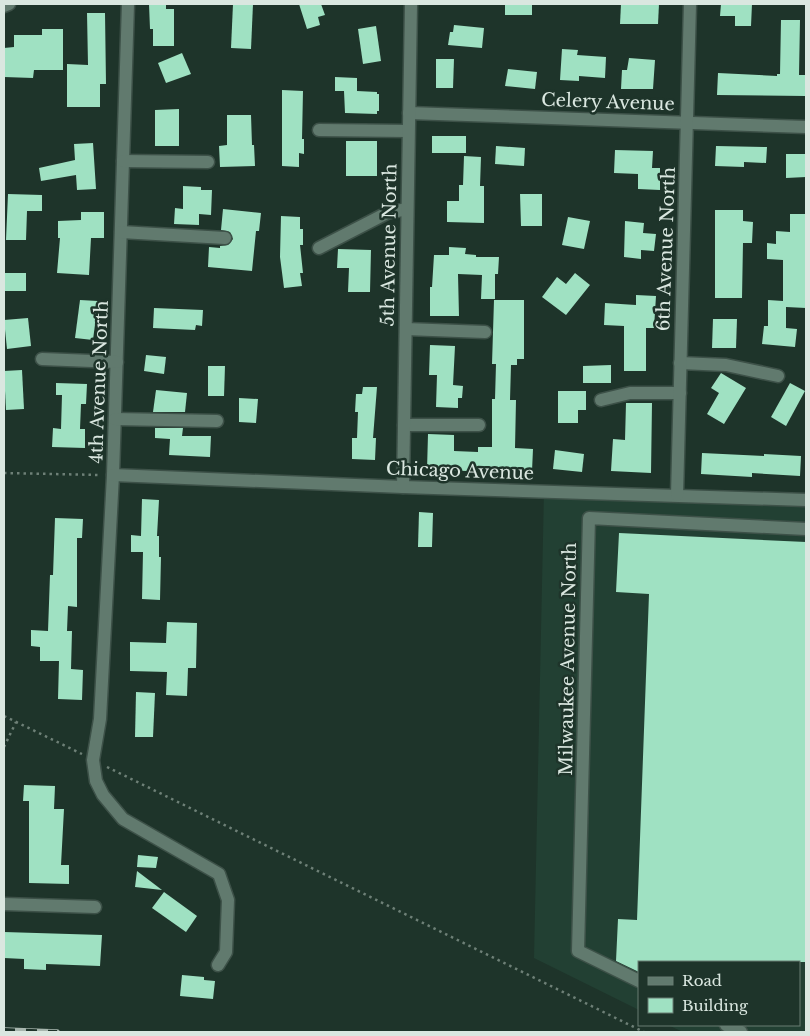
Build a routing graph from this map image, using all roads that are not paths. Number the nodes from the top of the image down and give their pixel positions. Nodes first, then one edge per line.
1 (9, 4) edge
2 (128, 4) edge
3 (411, 4) edge
4 (690, 4) edge
5 (4, 6) edge
6 (408, 113) junction
7 (687, 122) junction
8 (806, 127) edge
9 (319, 130) dead end
10 (408, 131) junction
11 (123, 161) junction
12 (208, 162) dead end
13 (407, 208) junction
14 (121, 232) junction
15 (225, 238) dead end
16 (319, 248) dead end
17 (406, 329) junction
18 (485, 332) dead end
19 (42, 359) dead end
20 (117, 362) junction
21 (680, 363) junction
22 (778, 376) dead end
23 (680, 393) junction
24 (601, 400) dead end
25 (115, 420) junction
26 (217, 421) dead end
27 (479, 425) dead end
28 (404, 426) junction
29 (113, 475) junction
30 (403, 487) junction
31 (677, 495) junction
32 (806, 500) edge
33 (806, 529) edge
34 (4, 904) edge
35 (96, 907) dead end
36 (218, 965) dead end
37 (638, 981) edge
38 (728, 1026) edge
39 (741, 1032) edge

1 - 5 street
2 - 11 street, 4th Avenue North
3 - 6 street, 5th Avenue North
4 - 7 street, 6th Avenue North
6 - 7 street, Celery Avenue
6 - 10 street, 5th Avenue North
7 - 8 street, Celery Avenue
7 - 21 street, 6th Avenue North
9 - 10 street
10 - 13 street, 5th Avenue North
11 - 12 street
11 - 14 street, 4th Avenue North
13 - 16 street
13 - 17 street, 5th Avenue North
14 - 15 street
14 - 20 street, 4th Avenue North
17 - 18 street
17 - 28 street, 5th Avenue North
19 - 20 street
20 - 25 street, 4th Avenue North
21 - 22 street
21 - 23 street, 6th Avenue North
23 - 24 street
23 - 31 street, 6th Avenue North
25 - 26 street
25 - 29 street, 4th Avenue North
27 - 28 street
28 - 30 street, 5th Avenue North
29 - 30 street, Chicago Avenue
29 - 36 street, 4th Avenue North
30 - 31 street, Chicago Avenue
31 - 32 street, Chicago Avenue
33 - 37 street, Milwaukee Avenue North
34 - 35 street
38 - 39 street

